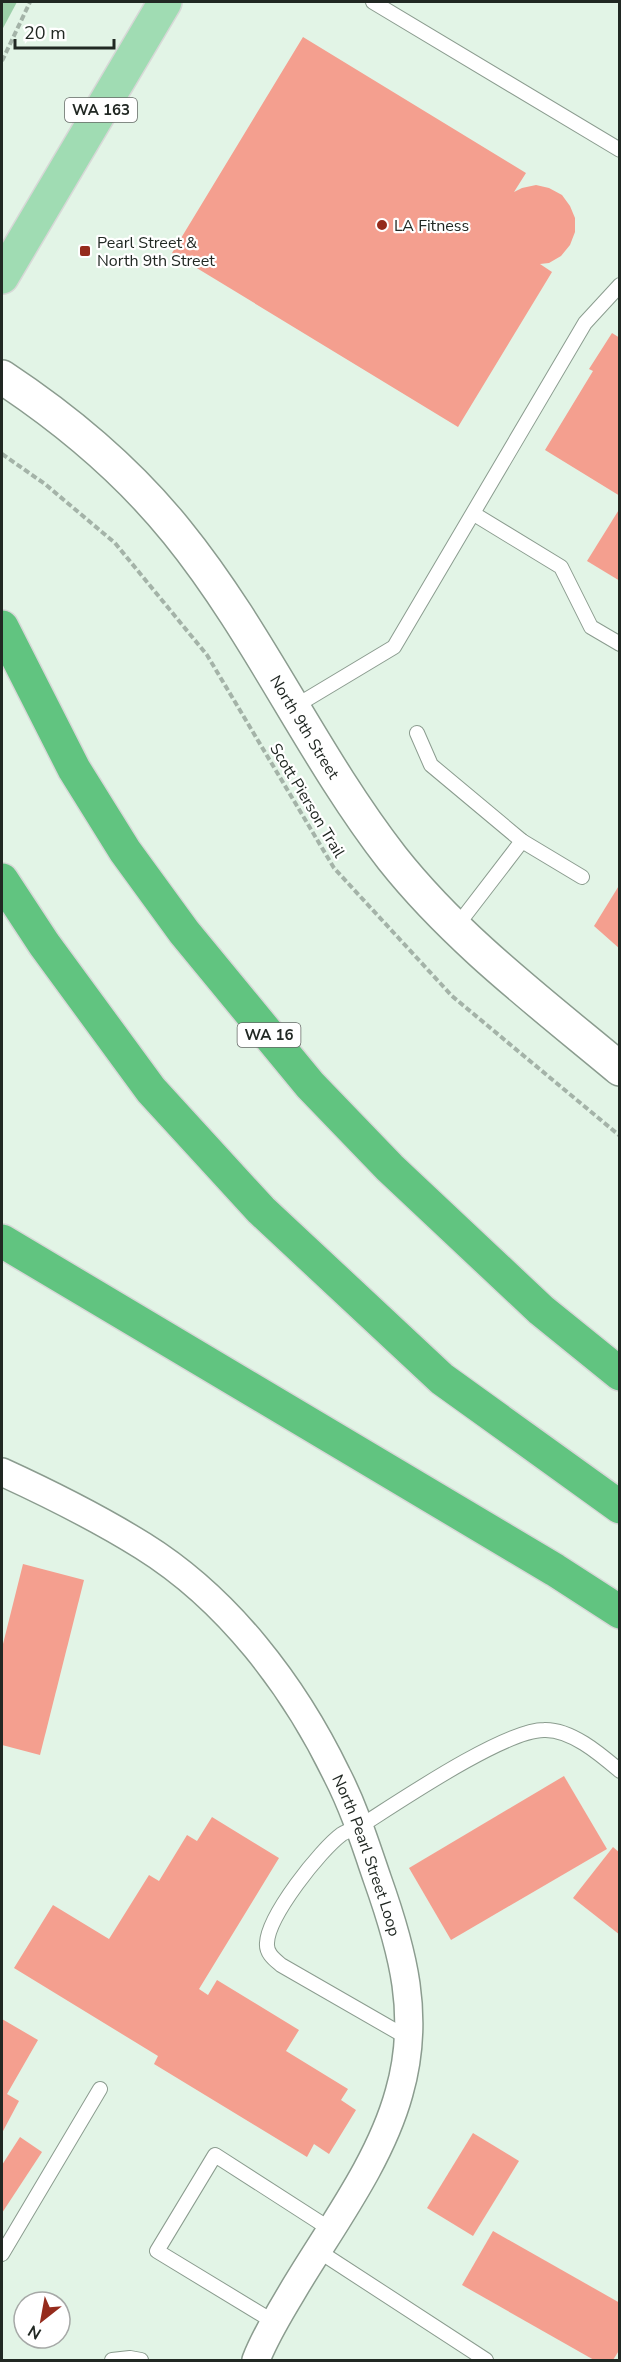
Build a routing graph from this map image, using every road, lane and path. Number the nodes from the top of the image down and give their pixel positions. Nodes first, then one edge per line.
1 (30, 2) edge
2 (165, 2) edge
3 (373, 2) edge
4 (2, 61) edge
5 (620, 150) edge
6 (2, 277) edge
7 (620, 285) edge
8 (2, 377) edge
9 (2, 454) edge
10 (474, 514) junction
11 (2, 627) edge
12 (620, 644) edge
13 (294, 707) junction
14 (417, 733) dead end
15 (522, 841) junction
16 (582, 877) dead end
17 (2, 880) edge
18 (456, 927) junction
19 (620, 1069) edge
20 (620, 1136) edge
21 (2, 1241) edge
22 (620, 1374) edge
23 (2, 1472) edge
24 (620, 1507) edge
25 (620, 1612) edge
26 (620, 1771) edge
27 (359, 1827) junction
28 (408, 2038) junction
29 (100, 2089) dead end
30 (324, 2239) junction
31 (2, 2254) edge
32 (274, 2322) junction
33 (112, 2361) edge
34 (141, 2361) edge
35 (256, 2361) edge
36 (486, 2361) edge

1 - 4 path
2 - 6 main road, WA 163
3 - 5 lane
7 - 10 lane
8 - 13 street, North 9th Street
9 - 20 path, Scott Pierson Trail
10 - 12 lane
10 - 13 lane
11 - 22 highway, WA 16
13 - 18 street, North 9th Street
14 - 15 lane
15 - 16 lane
15 - 18 lane
17 - 24 highway
18 - 19 street, North 9th Street
21 - 25 highway
23 - 27 street, North Pearl Street Loop
26 - 27 lane
27 - 28 street, North Pearl Street Loop
27 - 28 lane
28 - 30 street, North Pearl Street Loop
29 - 31 lane
30 - 32 street, North Pearl Street Loop
30 - 32 lane
30 - 36 lane
32 - 35 street, North Pearl Street Loop
33 - 34 lane

